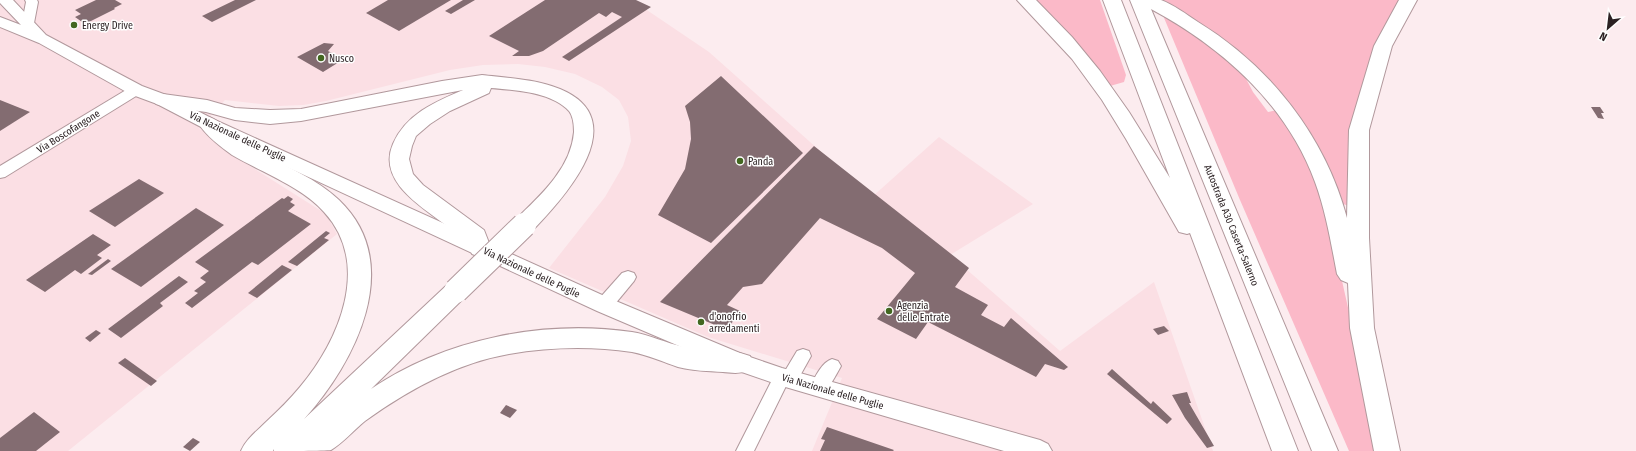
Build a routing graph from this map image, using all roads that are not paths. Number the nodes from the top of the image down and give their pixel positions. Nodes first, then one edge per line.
1 (5, 0) edge
2 (31, 0) edge
3 (1026, 0) edge
4 (1112, 0) edge
5 (1408, 0) edge
6 (1143, 4) edge
7 (0, 22) edge
8 (28, 23) junction
9 (44, 40) junction
10 (504, 84) junction
11 (136, 90) junction
12 (163, 100) junction
13 (209, 124) junction
14 (0, 173) edge
15 (480, 248) junction
16 (1217, 276) junction
17 (628, 277) dead end
18 (604, 305) junction
19 (1362, 328) junction
20 (803, 356) dead end
21 (741, 363) junction
22 (832, 366) dead end
23 (786, 378) junction
24 (819, 387) junction
25 (316, 425) junction
26 (1324, 449) edge
27 (254, 451) edge
28 (287, 451) edge
29 (294, 451) edge
30 (310, 451) edge
31 (745, 451) edge
32 (1040, 451) edge
33 (1285, 451) edge
34 (1387, 451) edge

1 - 8 main road, Via Nazionale delle Puglie
2 - 8 street
3 - 16 highway
4 - 16 highway
5 - 19 highway
6 - 19 highway
6 - 26 highway, Autostrada A30 Caserta-Salerno
7 - 9 main road, Via Nazionale delle Puglie
8 - 9 main road, Via Nazionale delle Puglie
9 - 11 main road, Via Nazionale delle Puglie
10 - 12 highway
10 - 15 highway
10 - 25 highway, bridge
11 - 12 main road, Via Nazionale delle Puglie
11 - 14 street, Via Boscofangone
12 - 13 main road, Via Nazionale delle Puglie
13 - 15 main road, Via Nazionale delle Puglie
13 - 27 highway
15 - 18 main road, Via Nazionale delle Puglie
16 - 33 highway
17 - 18 street
18 - 21 main road, Via Nazionale delle Puglie
19 - 34 highway
20 - 23 street
21 - 23 main road, Via Nazionale delle Puglie
21 - 30 highway
22 - 24 street
23 - 24 main road, Via Nazionale delle Puglie
23 - 31 street
24 - 32 main road, Via Nazionale delle Puglie
25 - 28 highway
25 - 29 highway

